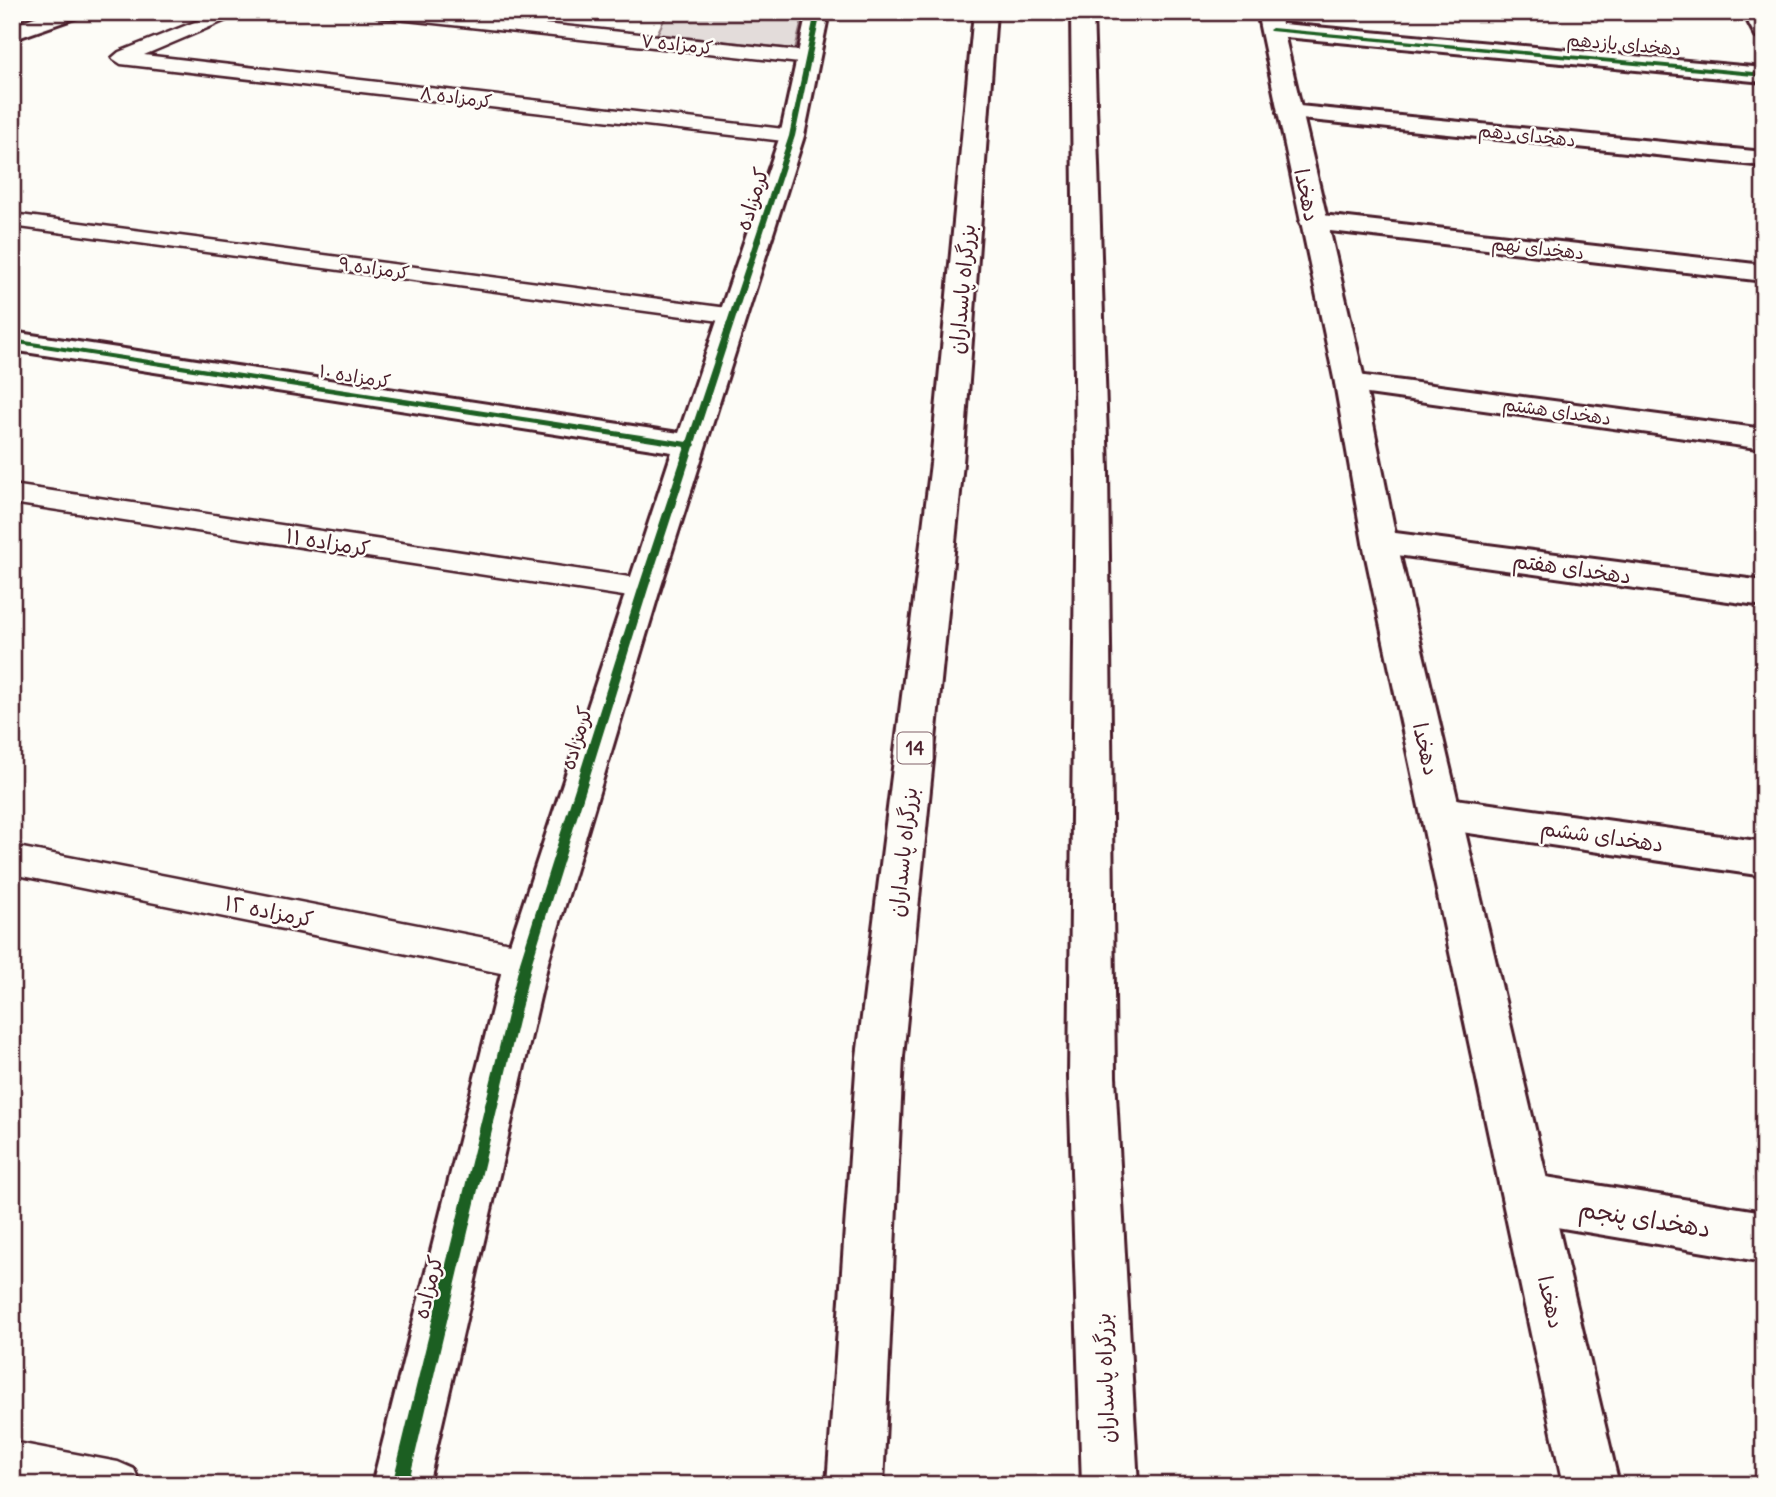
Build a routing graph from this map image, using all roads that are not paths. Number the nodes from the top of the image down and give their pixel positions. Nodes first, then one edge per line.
1 (70, 12) edge
2 (236, 12) edge
3 (379, 12) edge
4 (818, 12) edge
5 (985, 12) edge
6 (1082, 12) edge
7 (1754, 12) edge
8 (1270, 21) edge
9 (1764, 32) edge
10 (12, 33) edge
11 (809, 58) junction
12 (1764, 75) edge
13 (1289, 112) junction
14 (792, 136) junction
15 (1764, 159) edge
16 (12, 220) edge
17 (1313, 222) junction
18 (1764, 273) edge
19 (735, 316) junction
20 (12, 341) edge
21 (1350, 383) junction
22 (1764, 439) edge
23 (692, 445) junction
24 (12, 494) edge
25 (1380, 543) junction
26 (643, 589) junction
27 (1764, 594) edge
28 (1441, 813) junction
29 (1764, 859) edge
30 (12, 860) edge
31 (526, 962) junction
32 (1527, 1198) junction
33 (1764, 1237) edge
34 (12, 1464) edge
35 (118, 1485) edge
36 (400, 1485) edge
37 (855, 1485) edge
38 (1110, 1485) edge
39 (1591, 1485) edge

1 - 10 main road
2 - 14 lane, کرمزاده ٨
3 - 11 lane, کرمزاده ٧
4 - 11 main road, کرمزاده
5 - 37 main road, بزرگراه پاسداران / 14
6 - 38 main road, بزرگراه پاسداران
7 - 9 main road
8 - 12 main road, دهخدای یازدهم
8 - 13 main road, دهخدا
11 - 14 main road, کرمزاده
13 - 15 main road, دهخدای دهم
13 - 17 main road, دهخدا
14 - 19 main road, کرمزاده
16 - 19 lane, کرمزاده ٩
17 - 18 main road, دهخدای نهم
17 - 21 main road, دهخدا
19 - 23 main road, کرمزاده
20 - 23 main road, کرمزاده ١٠
21 - 22 main road, دهخدای هشتم
21 - 25 main road, دهخدا
23 - 26 main road, کرمزاده
24 - 26 lane, کرمزاده ١١
25 - 27 main road, دهخدای هفتم
25 - 28 main road, دهخدا
26 - 31 main road, کرمزاده
28 - 29 main road, دهخدای ششم
28 - 32 main road, دهخدا
30 - 31 lane, کرمزاده ١٢
31 - 36 main road, کرمزاده
32 - 33 main road, دهخدای پنجم
32 - 39 main road, دهخدا
34 - 35 lane

